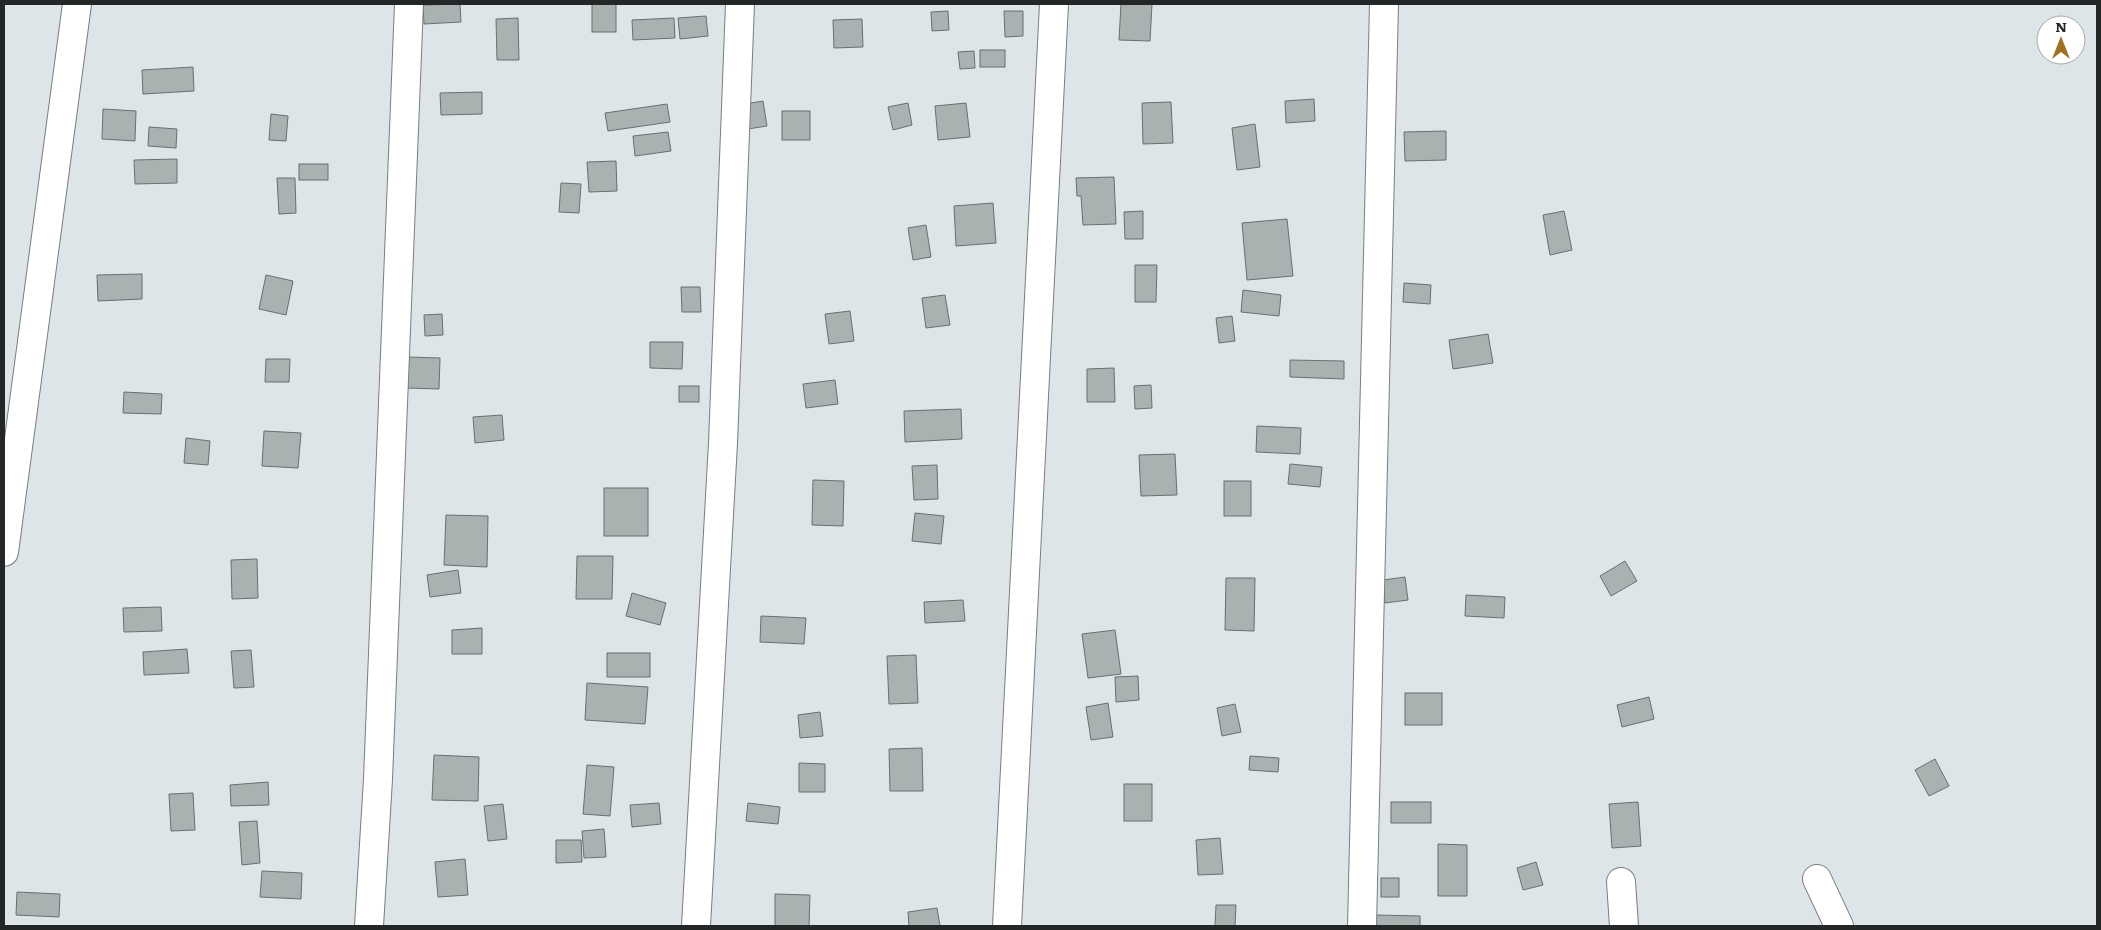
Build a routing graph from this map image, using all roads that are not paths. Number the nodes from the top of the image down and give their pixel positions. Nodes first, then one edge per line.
1 (77, 4) edge
2 (409, 4) edge
3 (740, 4) edge
4 (1054, 4) edge
5 (1384, 4) edge
6 (4, 552) edge
7 (1817, 879) dead end
8 (1621, 882) dead end
9 (369, 926) edge
10 (696, 926) edge
11 (1007, 926) edge
12 (1362, 926) edge
13 (1624, 926) edge
14 (1839, 926) edge

1 - 6 street
2 - 9 street
3 - 10 street
4 - 11 street
5 - 12 street
7 - 14 street
8 - 13 street

